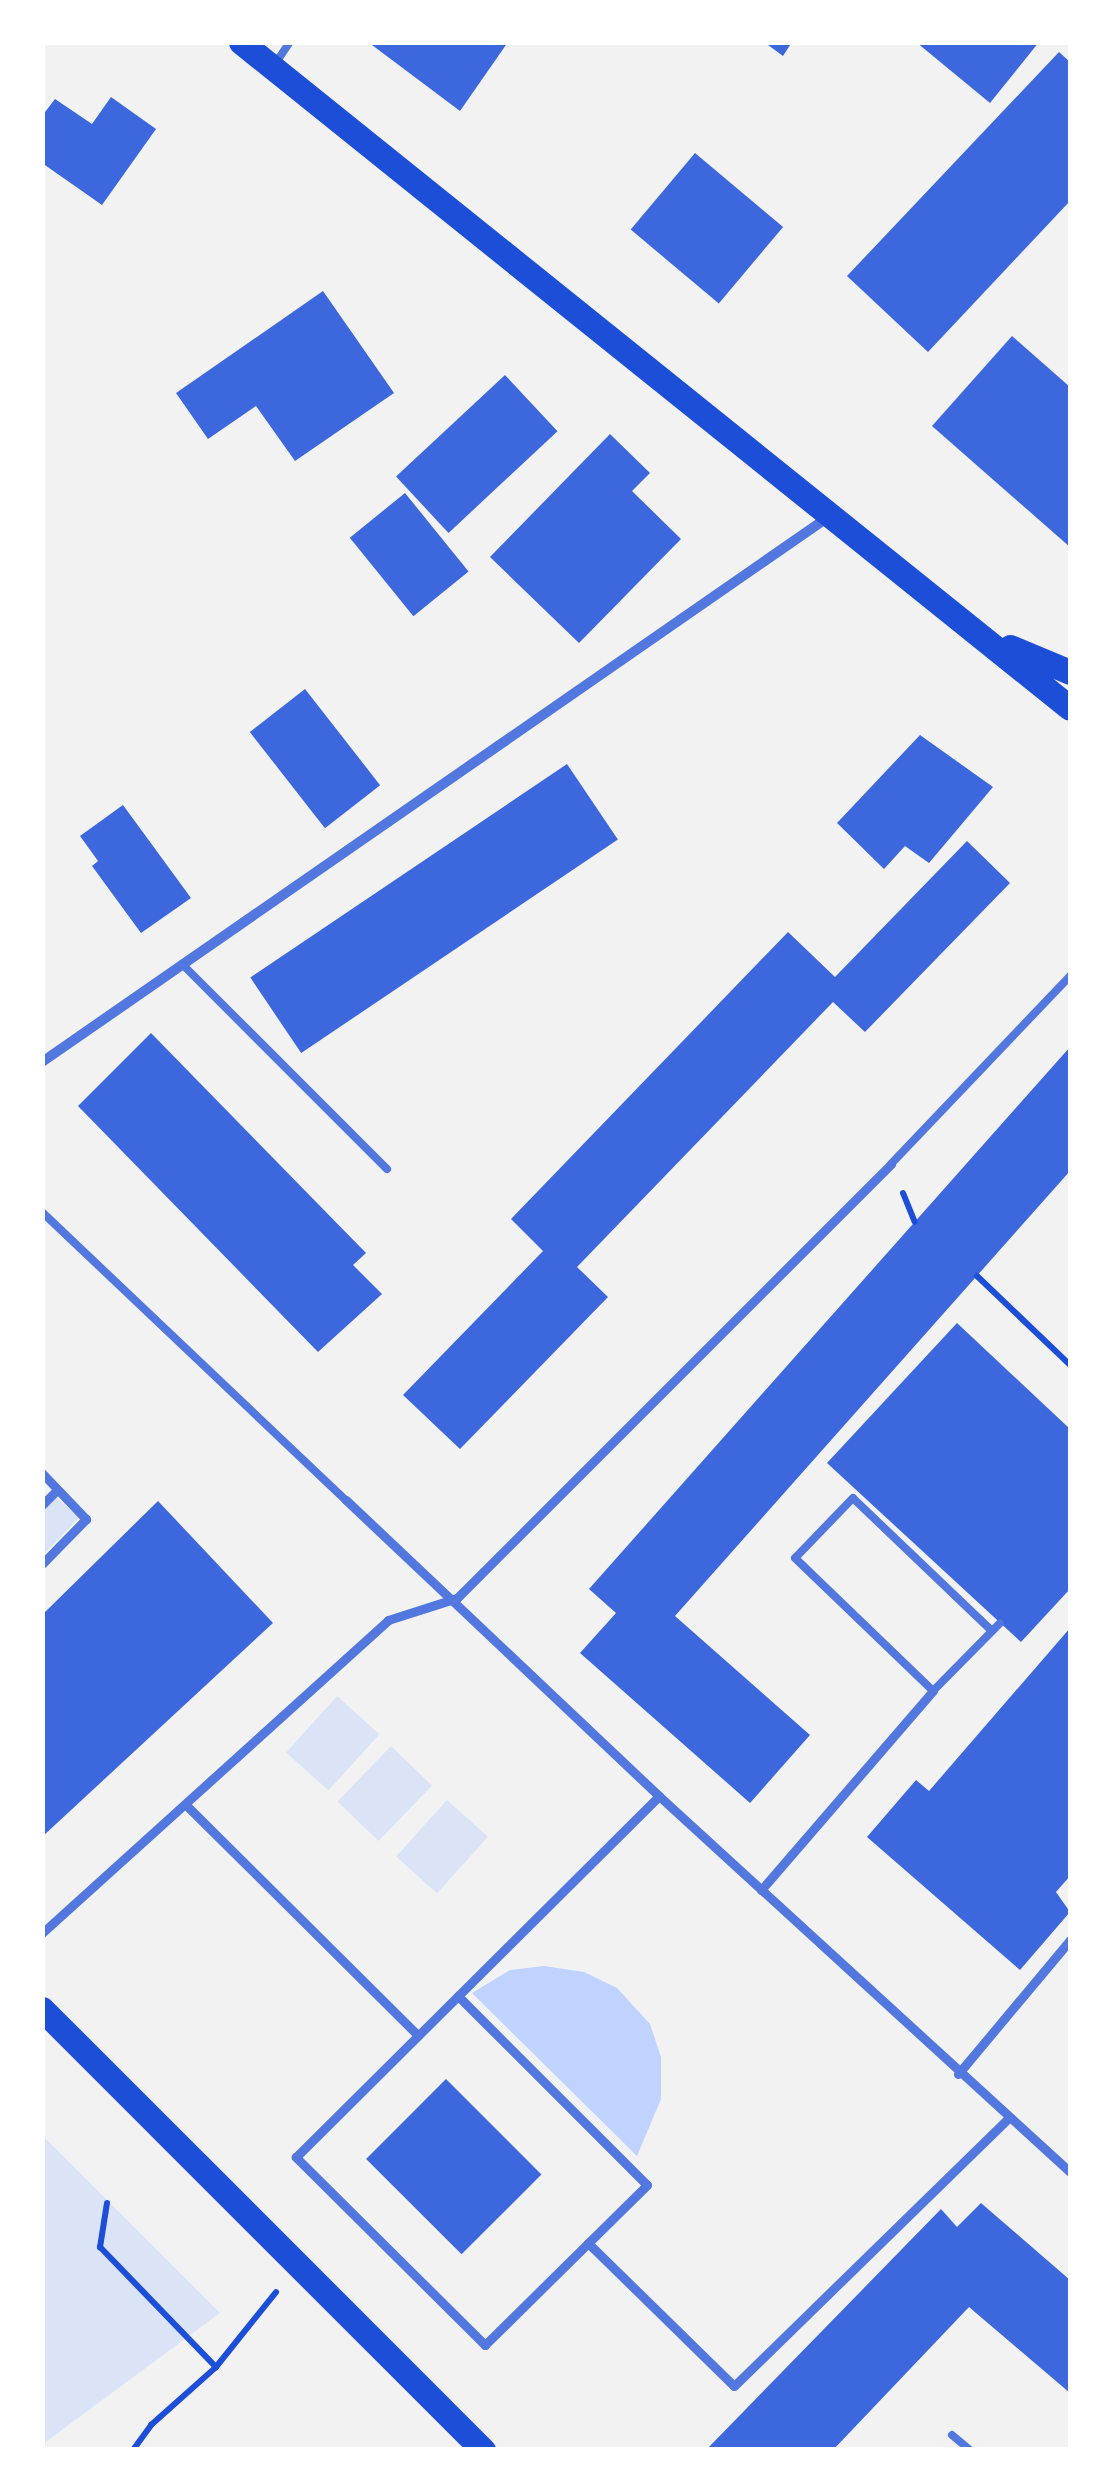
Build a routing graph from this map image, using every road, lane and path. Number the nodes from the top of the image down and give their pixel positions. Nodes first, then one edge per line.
1 (242, 42) edge
2 (290, 42) edge
3 (272, 67) junction
4 (834, 513) junction
5 (987, 638) junction
6 (1070, 672) edge
7 (1070, 708) edge
8 (182, 963) junction
9 (1070, 976) edge
10 (42, 1062) edge
11 (891, 1164) joint
12 (387, 1169) dead end
13 (42, 1212) edge
14 (976, 1276) dead end
15 (1070, 1365) edge
16 (42, 1474) edge
17 (57, 1490) junction
18 (346, 1500) joint
19 (42, 1505) edge
20 (42, 1564) edge
21 (457, 1598) junction
22 (1000, 1624) dead end
23 (992, 1631) junction
24 (933, 1691) junction
25 (658, 1796) junction
26 (186, 1805) junction
27 (760, 1890) junction
28 (42, 1933) edge
29 (1070, 1940) edge
30 (458, 1996) junction
31 (42, 2009) edge
32 (418, 2035) junction
33 (958, 2074) junction
34 (1009, 2118) junction
35 (1070, 2172) edge
36 (107, 2203) dead end
37 (588, 2243) junction
38 (303, 2265) junction
39 (216, 2367) junction
40 (952, 2435) dead end
41 (134, 2450) edge
42 (484, 2450) edge
43 (970, 2450) edge

1 - 3 main road
2 - 3 lane
3 - 4 main road
4 - 5 main road
4 - 8 street
5 - 6 main road
5 - 7 main road
8 - 10 street
8 - 12 lane
9 - 11 lane
11 - 21 street
13 - 18 lane
14 - 15 path
16 - 17 street
17 - 19 street
17 - 20 street
18 - 21 street
21 - 25 street
21 - 26 street
22 - 23 lane
23 - 24 lane
23 - 24 lane
24 - 27 street
25 - 27 street
25 - 30 street
26 - 28 street
26 - 32 street
27 - 33 street
29 - 33 street
30 - 32 street
30 - 37 street
31 - 38 main road
32 - 37 street
33 - 34 street
34 - 35 street
34 - 37 street
36 - 39 path
38 - 39 path
38 - 42 main road
39 - 41 path
40 - 43 lane

